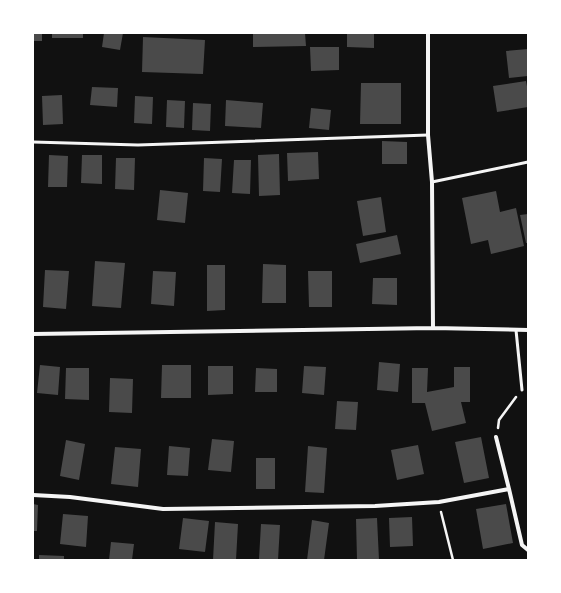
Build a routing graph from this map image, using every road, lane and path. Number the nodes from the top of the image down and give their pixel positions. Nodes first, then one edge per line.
1 (428, 33) edge
2 (428, 135) junction
3 (33, 142) edge
4 (528, 162) edge
5 (432, 182) junction
6 (433, 328) junction
7 (516, 330) junction
8 (528, 330) edge
9 (33, 334) edge
10 (522, 390) joint
11 (496, 436) joint
12 (509, 489) junction
13 (33, 495) edge
14 (439, 502) junction
15 (528, 550) edge
16 (453, 560) edge

1 - 2 street
2 - 3 lane
2 - 5 street
4 - 5 lane
5 - 6 street
6 - 7 street
6 - 9 street
7 - 8 street
7 - 10 lane
10 - 11 path
11 - 12 street
12 - 14 street
12 - 15 street
13 - 14 street
14 - 16 path

